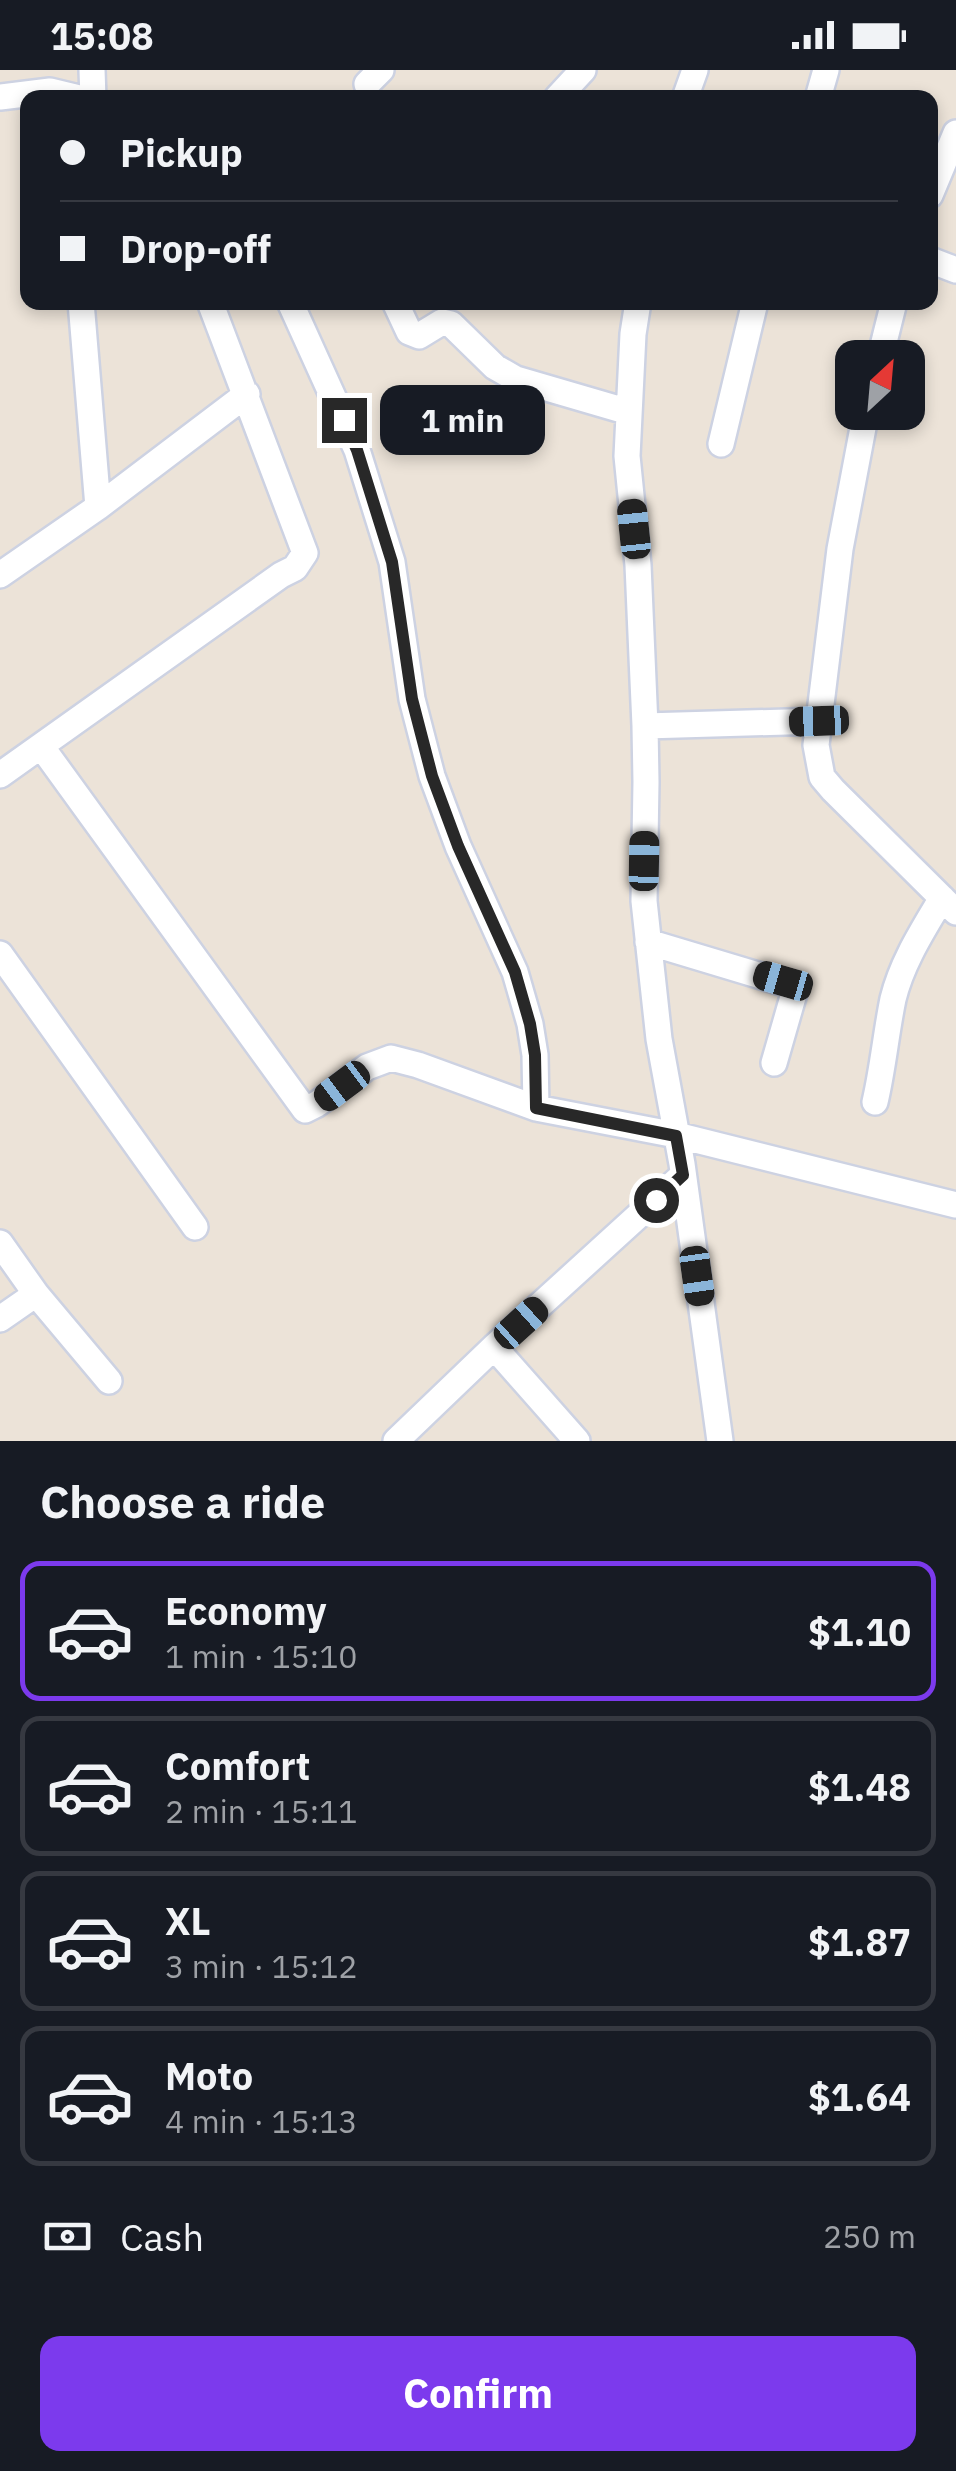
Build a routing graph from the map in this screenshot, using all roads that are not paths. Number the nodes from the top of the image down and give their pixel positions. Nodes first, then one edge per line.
1 (584, 70) edge
2 (565, 90) edge
3 (956, 133) edge
4 (938, 176) edge
5 (82, 310) edge
6 (213, 310) edge
7 (294, 310) edge
8 (399, 310) edge
9 (637, 310) edge
10 (753, 310) edge
11 (892, 310) edge
12 (884, 340) edge
13 (247, 394) junction
14 (629, 412) junction
15 (863, 430) edge
16 (721, 444) dead end
17 (98, 507) junction
18 (0, 575) edge
19 (819, 721) junction
20 (644, 726) junction
21 (41, 746) junction
22 (0, 775) edge
23 (949, 905) edge
24 (648, 942) junction
25 (0, 954) edge
26 (774, 1063) dead end
27 (875, 1102) dead end
28 (536, 1108) junction
29 (676, 1136) junction
30 (683, 1175) junction
31 (956, 1205) edge
32 (194, 1227) dead end
33 (0, 1243) edge
34 (36, 1294) junction
35 (0, 1319) edge
36 (494, 1347) junction
37 (109, 1381) dead end
38 (397, 1441) edge
39 (576, 1441) edge
40 (720, 1441) edge

1 - 2 street
3 - 4 street
5 - 17 street
6 - 13 street
7 - 28 street
8 - 14 street
9 - 14 street
10 - 16 street
11 - 12 street
13 - 17 street
13 - 21 street
14 - 20 street
15 - 19 street
17 - 18 street
19 - 20 street
19 - 23 street
20 - 24 street
21 - 22 street
21 - 28 street
23 - 27 street
24 - 26 street
24 - 29 street
25 - 32 street
28 - 29 street
29 - 30 street
29 - 31 street
30 - 36 street
30 - 40 street
33 - 34 street
34 - 35 street
34 - 37 street
36 - 38 street
36 - 39 street

